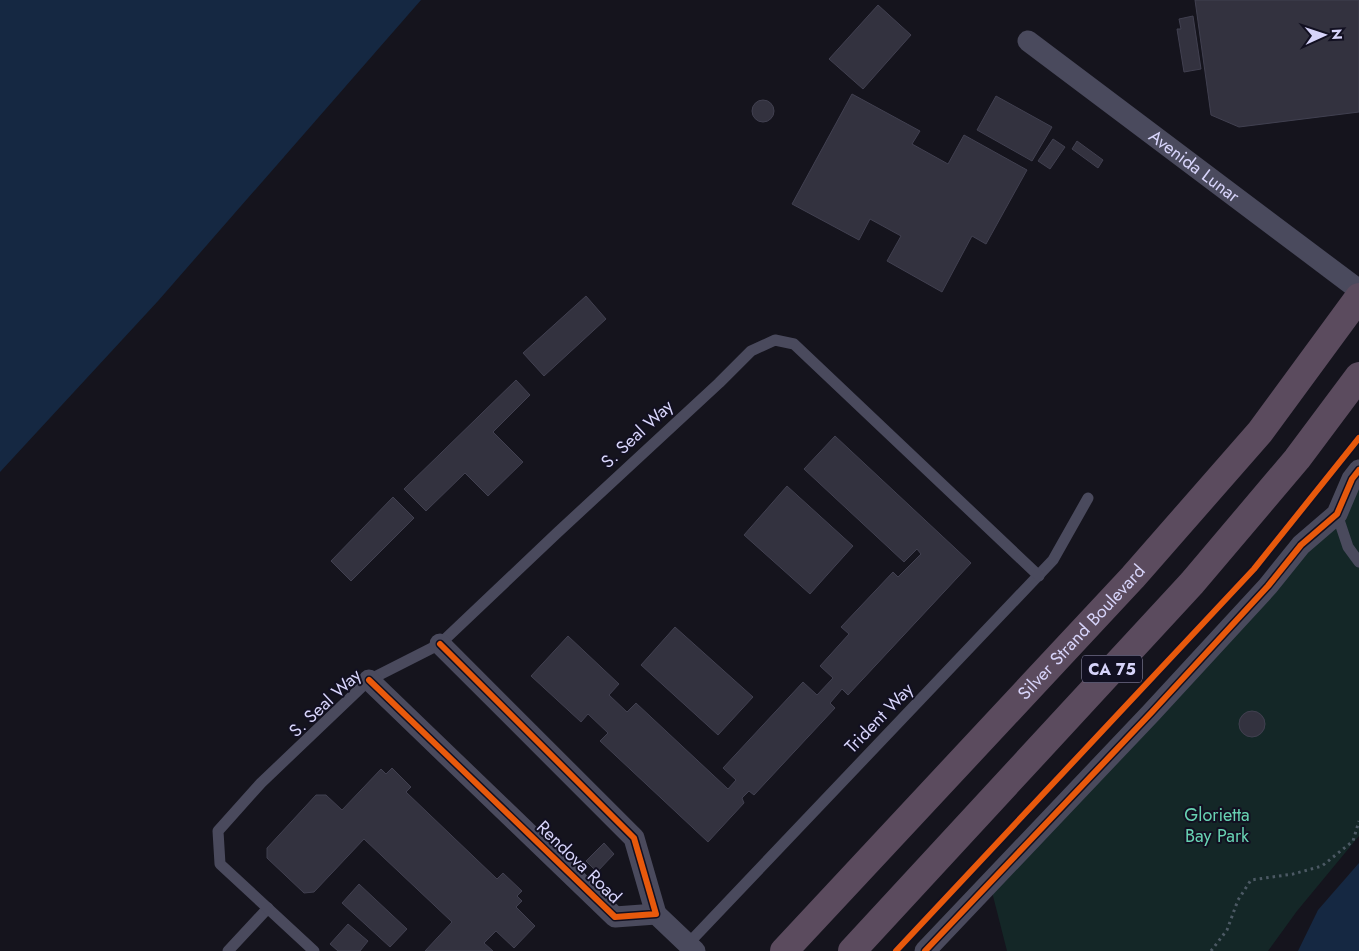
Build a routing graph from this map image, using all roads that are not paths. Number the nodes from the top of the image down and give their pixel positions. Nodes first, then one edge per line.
1 (1028, 41) dead end
2 (1359, 290) edge
3 (1359, 297) edge
4 (1359, 376) edge
5 (1357, 478) edge
6 (1088, 498) dead end
7 (1337, 514) junction
8 (1359, 562) edge
9 (1039, 576) junction
10 (440, 644) junction
11 (368, 680) junction
12 (268, 908) junction
13 (656, 914) junction
14 (688, 949) edge
15 (228, 951) edge
16 (314, 951) edge
17 (784, 951) edge
18 (852, 951) edge
19 (925, 951) edge

1 - 2 street, Avenida Lunar
3 - 17 highway, Silver Strand Boulevard / CA 75
4 - 18 highway, CA 75
5 - 7 street
6 - 9 lane, Trident Way
7 - 8 lane
7 - 19 street
9 - 10 lane, S. Seal Way
9 - 14 lane, Trident Way
10 - 11 lane, S. Seal Way
10 - 13 street, Rendova Road
11 - 12 lane, S. Seal Way
11 - 13 street, Rendova Road
12 - 15 lane
12 - 16 lane
13 - 14 street

